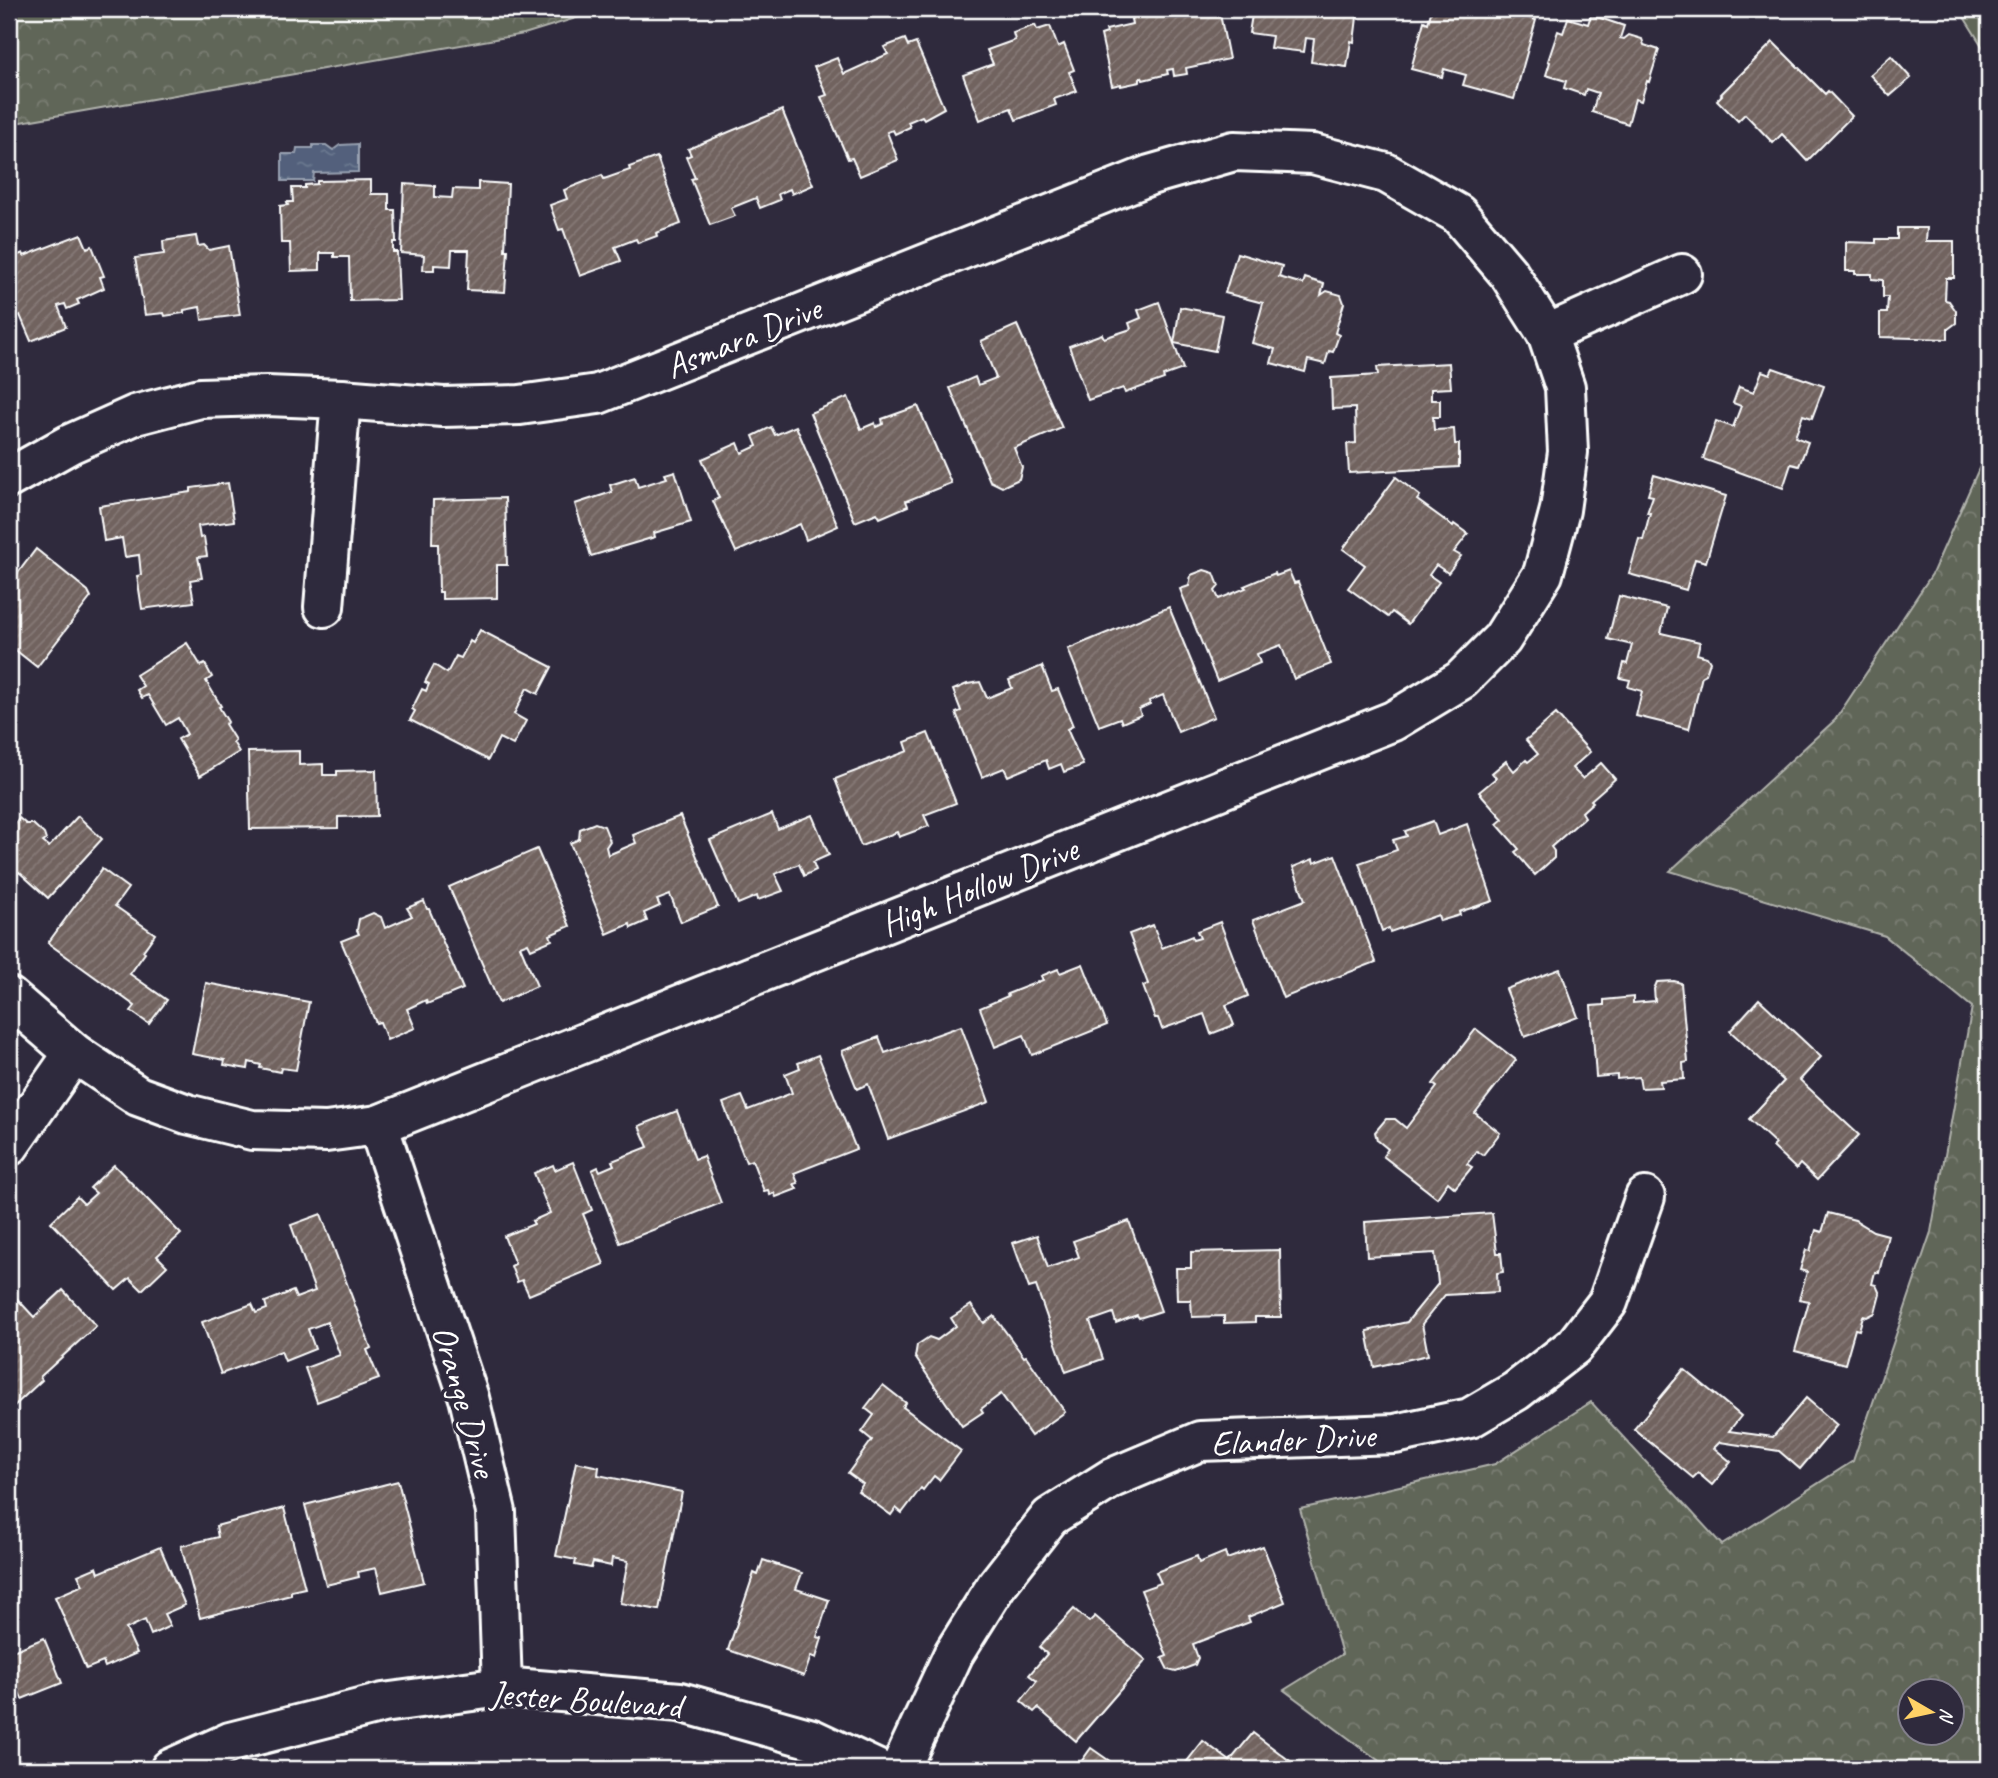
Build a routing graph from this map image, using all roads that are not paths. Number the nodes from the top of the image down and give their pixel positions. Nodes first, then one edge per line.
1 (1458, 214) joint
2 (1682, 274) dead end
3 (1547, 334) junction
4 (341, 398) junction
5 (9, 478) edge
6 (324, 607) dead end
7 (9, 997) edge
8 (74, 1053) junction
9 (379, 1125) junction
10 (9, 1146) edge
11 (1644, 1197) dead end
12 (502, 1686) junction
13 (170, 1769) edge
14 (876, 1769) edge
15 (901, 1769) edge

1 - 3 street, High Hollow Drive
1 - 4 street, Asmara Drive
2 - 3 street
3 - 9 street, High Hollow Drive
4 - 5 street, Asmara Drive
4 - 6 street
7 - 8 street, High Hollow Drive
8 - 9 street, High Hollow Drive
8 - 10 street
9 - 12 street, Orange Drive
11 - 15 street, Elander Drive
12 - 13 street, Jester Boulevard
12 - 14 street, Jester Boulevard

